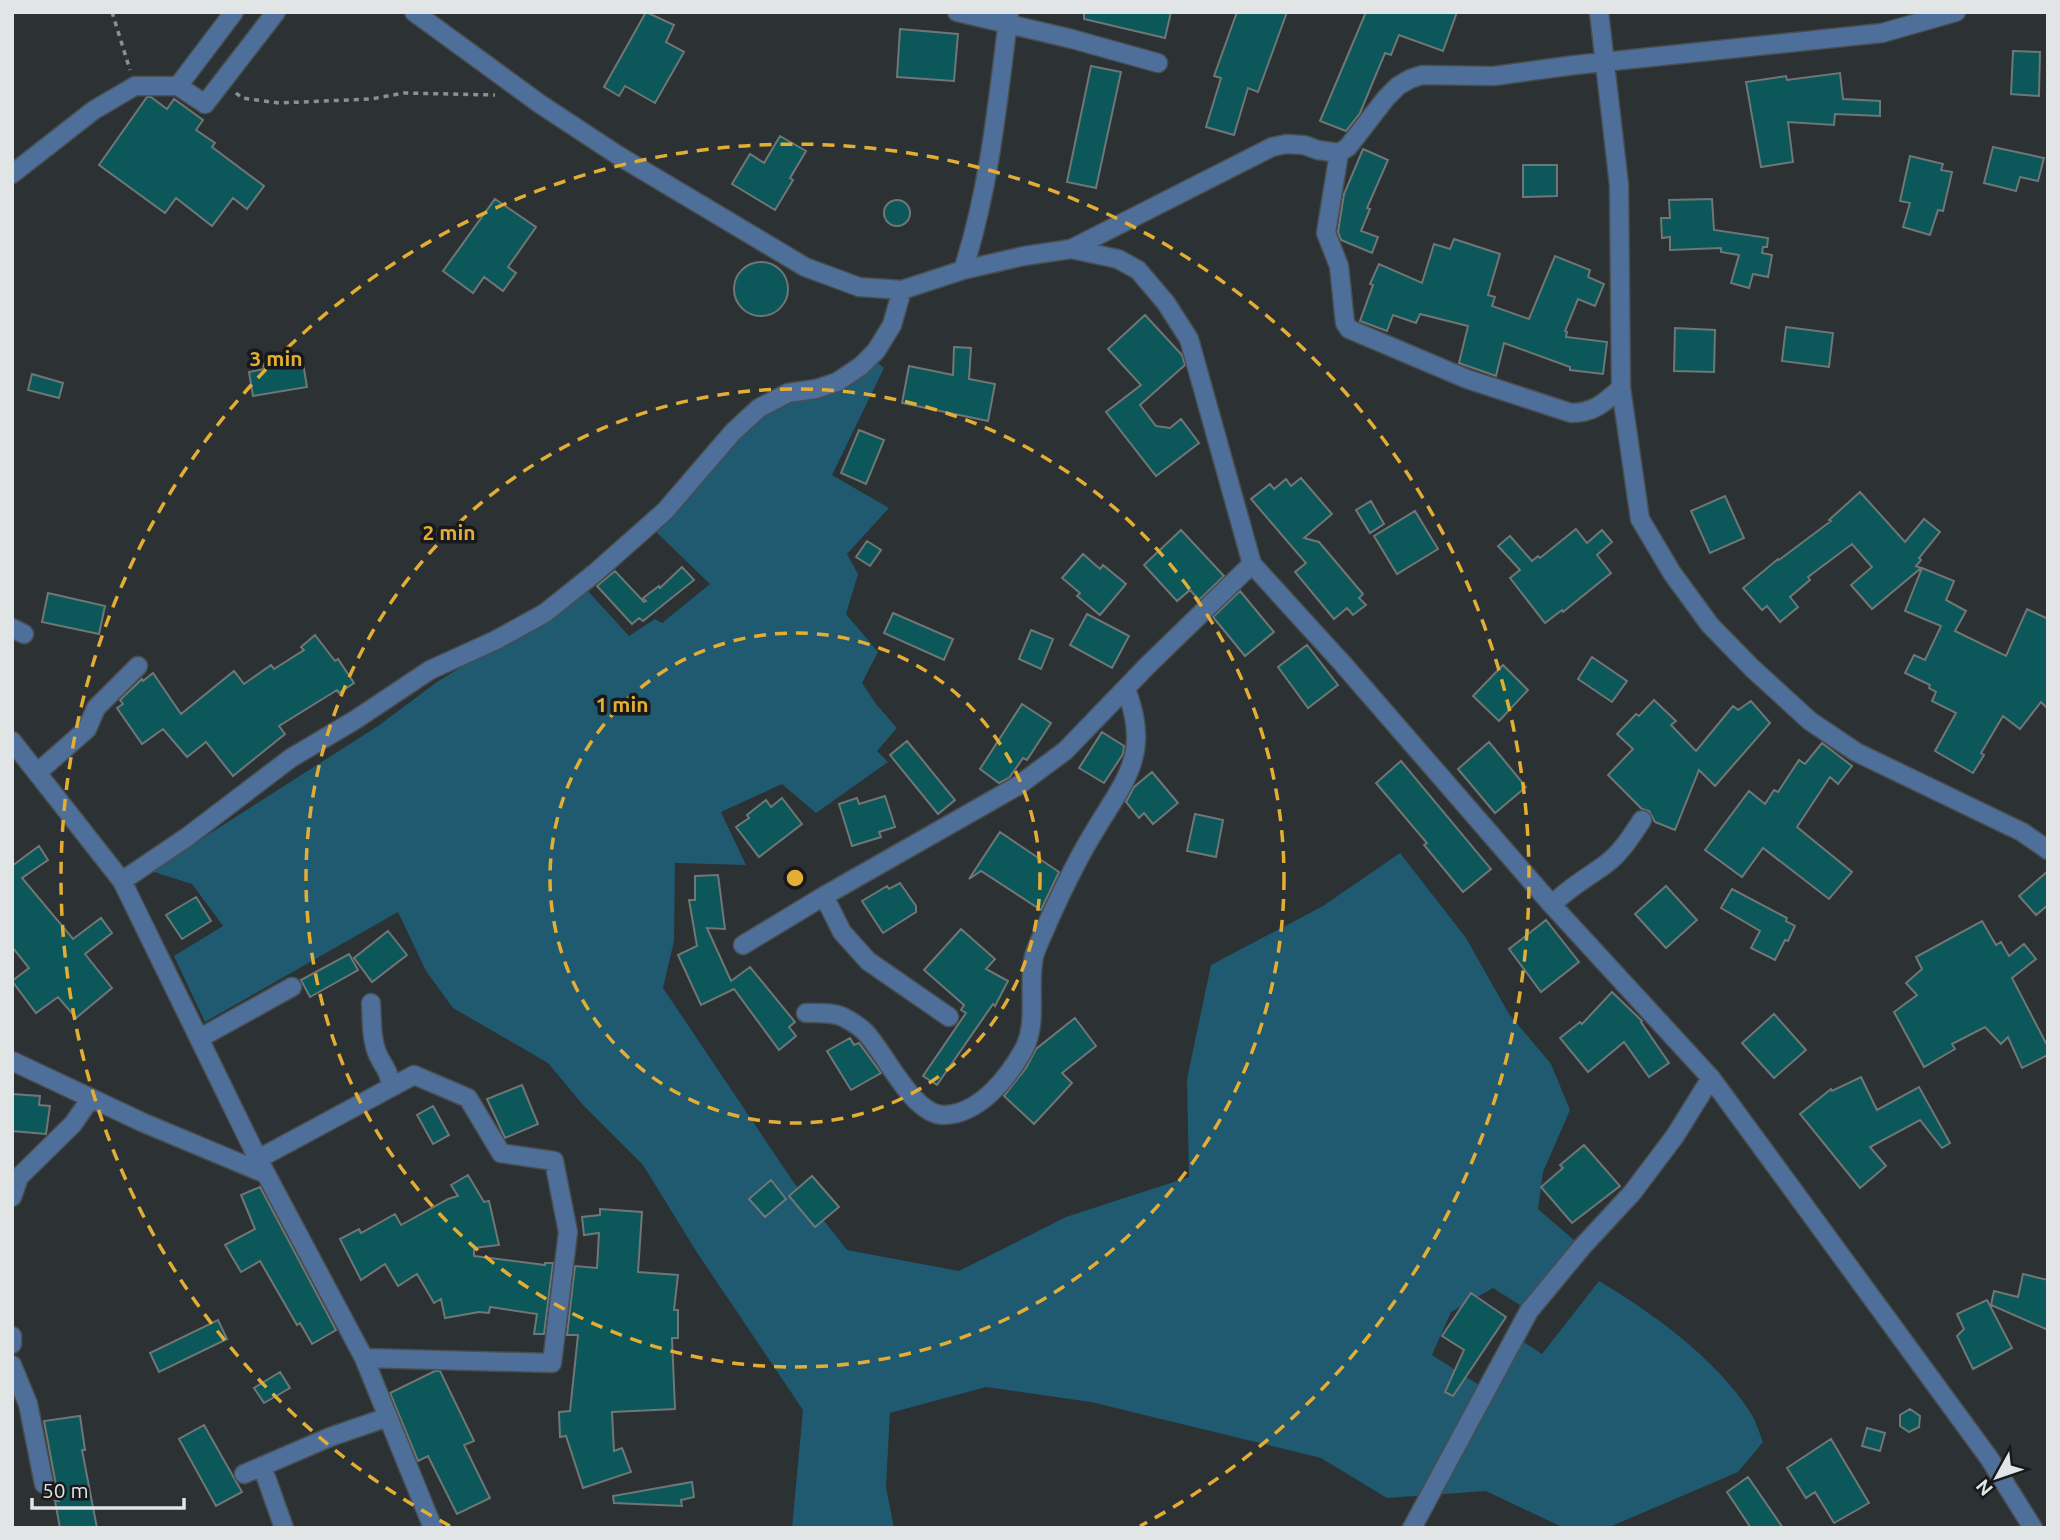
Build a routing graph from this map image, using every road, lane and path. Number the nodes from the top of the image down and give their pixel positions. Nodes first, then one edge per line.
1 (112, 12) edge
2 (234, 12) edge
3 (276, 12) edge
4 (414, 12) edge
5 (957, 12) edge
6 (1599, 12) edge
7 (1956, 12) edge
8 (1008, 18) edge
9 (1606, 62) junction
10 (1158, 63) dead end
11 (223, 83) junction
12 (135, 86) junction
13 (178, 86) junction
14 (501, 95) dead end
15 (1339, 153) junction
16 (12, 174) edge
17 (1070, 249) junction
18 (963, 270) junction
19 (902, 290) junction
20 (1621, 388) junction
21 (1252, 564) junction
22 (138, 666) dead end
23 (1126, 689) junction
24 (12, 741) edge
25 (38, 772) junction
26 (1642, 820) dead end
27 (2048, 850) edge
28 (122, 881) junction
29 (824, 896) junction
30 (1552, 905) junction
31 (743, 946) dead end
32 (292, 987) dead end
33 (371, 1003) dead end
34 (806, 1013) dead end
35 (949, 1017) dead end
36 (200, 1038) junction
37 (12, 1061) edge
38 (1711, 1078) junction
39 (391, 1087) junction
40 (91, 1098) junction
41 (262, 1166) junction
42 (12, 1197) edge
43 (12, 1336) edge
44 (12, 1344) edge
45 (364, 1358) junction
46 (12, 1365) edge
47 (388, 1417) junction
48 (262, 1466) junction
49 (244, 1474) dead end
50 (44, 1484) dead end
51 (284, 1528) edge
52 (433, 1528) edge
53 (1412, 1528) edge
54 (2034, 1528) edge

1 - 12 path
2 - 13 street
3 - 11 street
4 - 19 street
5 - 8 street
6 - 9 street
7 - 9 street
8 - 10 street
8 - 18 street
9 - 15 street
9 - 20 street
11 - 13 street
11 - 14 path
12 - 13 street
12 - 16 street
15 - 17 street
15 - 20 street
17 - 18 street
17 - 21 street
18 - 19 street
19 - 28 street
20 - 27 street
21 - 23 street
21 - 30 street
22 - 25 street
23 - 29 street
23 - 34 street
24 - 25 street
25 - 28 street
26 - 30 street
28 - 36 street
29 - 31 street
29 - 35 street
30 - 38 street
32 - 36 street
33 - 39 street
36 - 41 street
37 - 40 street
38 - 53 street
38 - 54 street
39 - 41 street
39 - 45 street
40 - 41 street
40 - 42 street
41 - 45 street
43 - 44 street
45 - 47 street
46 - 50 street
47 - 48 street
47 - 52 street
48 - 49 street
48 - 51 street

